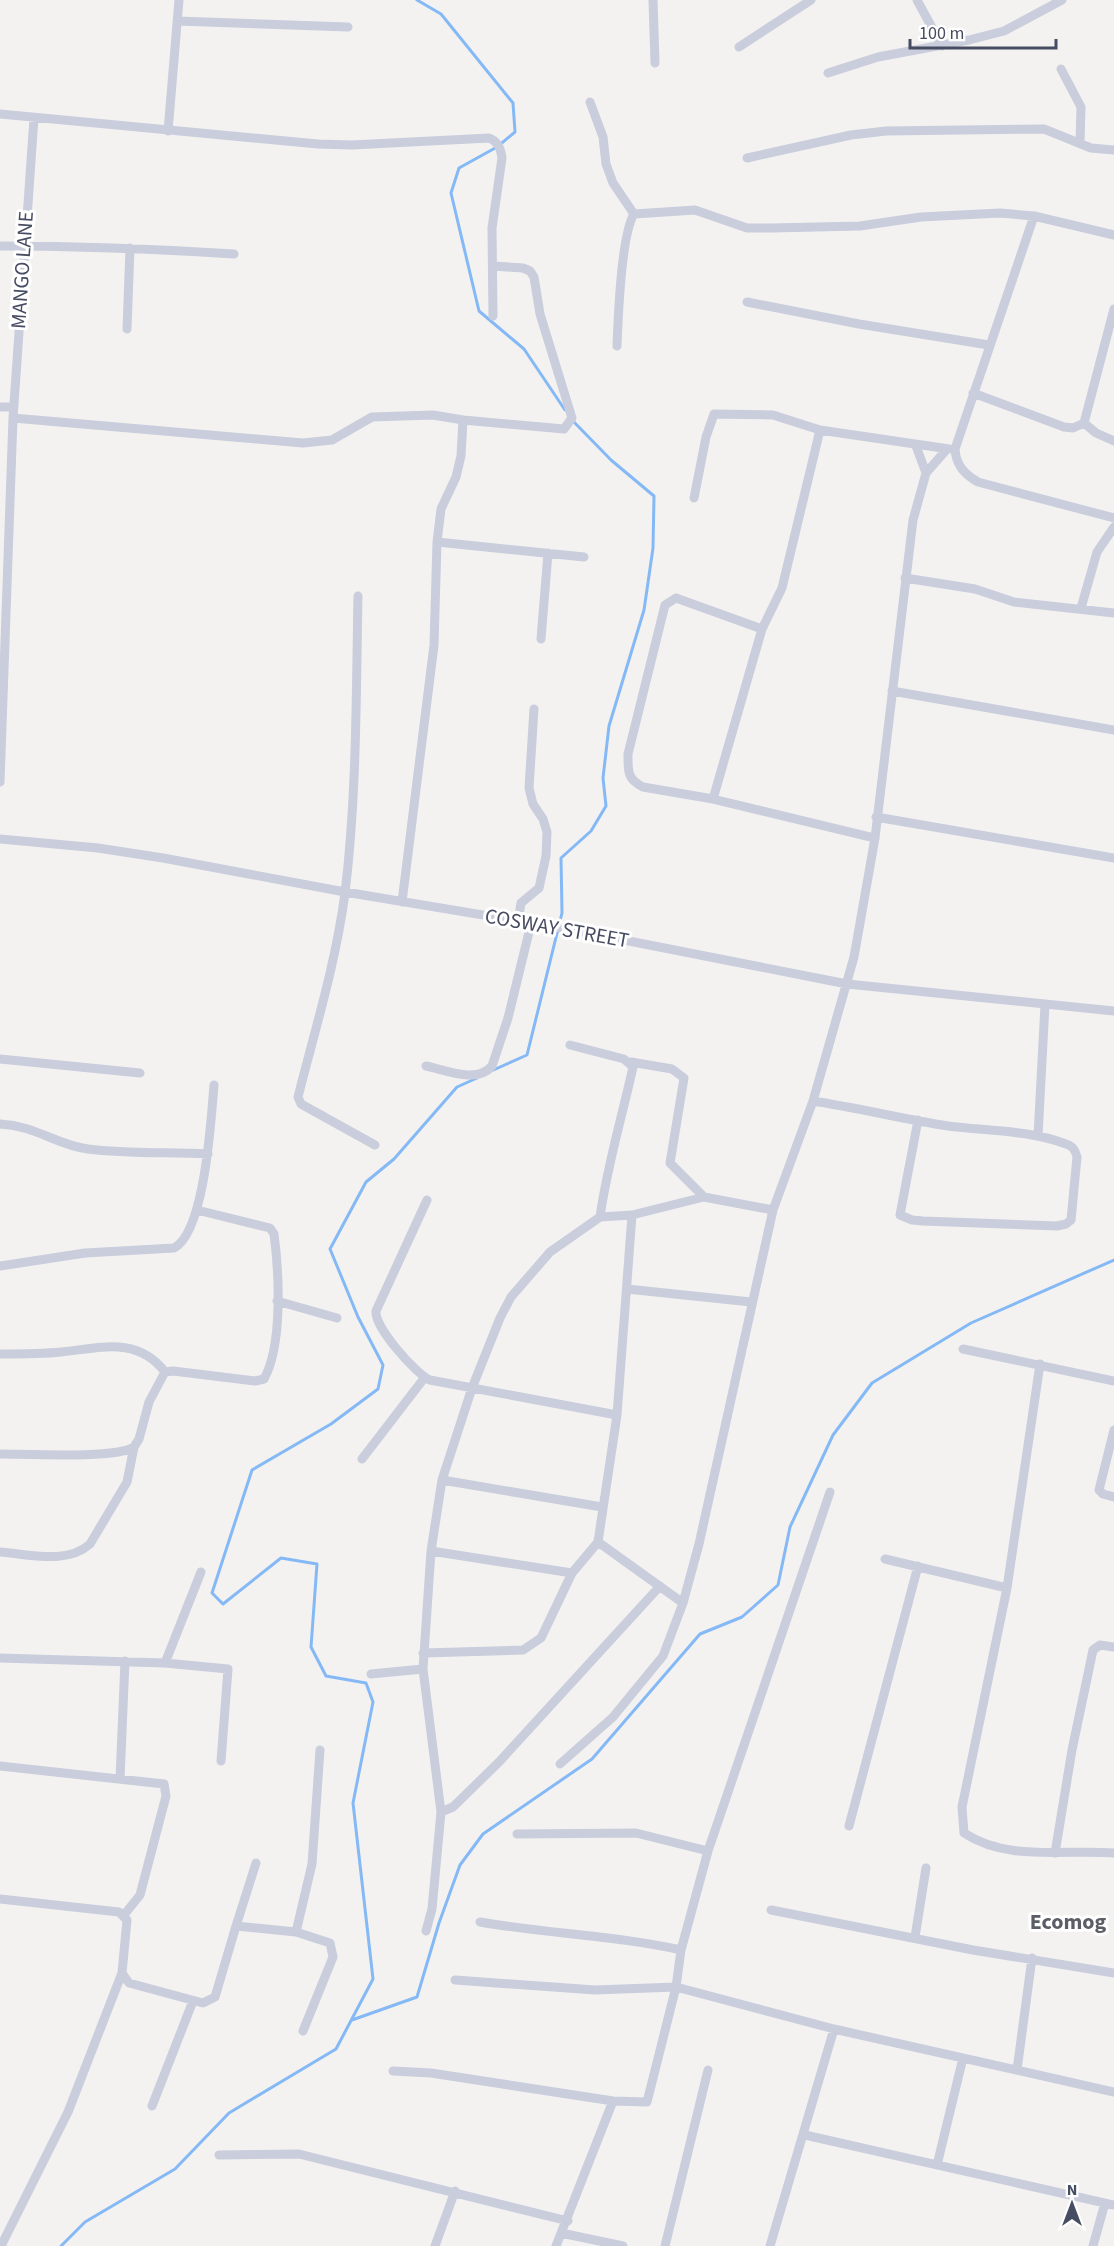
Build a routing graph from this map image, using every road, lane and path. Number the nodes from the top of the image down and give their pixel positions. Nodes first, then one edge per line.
1 (179, 0) edge
2 (653, 0) edge
3 (809, 0) edge
4 (917, 0) edge
5 (1062, 0) edge
6 (177, 21) junction
7 (348, 27) dead end
8 (942, 46) junction
9 (739, 47) dead end
10 (656, 63) dead end
11 (1061, 69) dead end
12 (828, 73) dead end
13 (590, 102) dead end
14 (0, 114) edge
15 (34, 118) junction
16 (168, 131) junction
17 (1080, 144) junction
18 (1114, 150) edge
19 (747, 159) dead end
20 (634, 214) junction
21 (1034, 216) junction
22 (1114, 235) edge
23 (0, 246) edge
24 (23, 246) junction
25 (129, 248) junction
26 (234, 254) dead end
27 (493, 266) junction
28 (747, 302) dead end
29 (1114, 309) edge
30 (493, 316) dead end
31 (1112, 328) edge
32 (127, 329) dead end
33 (989, 345) junction
34 (617, 346) dead end
35 (973, 393) junction
36 (0, 406) edge
37 (14, 408) junction
38 (13, 418) junction
39 (463, 420) junction
40 (1084, 423) junction
41 (820, 430) junction
42 (1114, 441) edge
43 (916, 446) junction
44 (951, 449) junction
45 (926, 473) junction
46 (694, 498) dead end
47 (1114, 518) edge
48 (1114, 527) edge
49 (437, 542) junction
50 (548, 553) junction
51 (584, 557) dead end
52 (905, 578) junction
53 (358, 596) dead end
54 (1081, 608) junction
55 (1114, 613) edge
56 (762, 629) junction
57 (541, 639) dead end
58 (892, 691) junction
59 (534, 710) dead end
60 (1114, 730) edge
61 (0, 782) edge
62 (713, 799) junction
63 (876, 817) junction
64 (874, 838) junction
65 (0, 839) edge
66 (1114, 858) edge
67 (345, 892) junction
68 (402, 902) junction
69 (518, 922) junction
70 (533, 924) junction
71 (846, 984) junction
72 (1045, 1005) junction
73 (1114, 1011) edge
74 (570, 1045) dead end
75 (0, 1059) edge
76 (631, 1062) junction
77 (426, 1066) dead end
78 (140, 1073) dead end
79 (214, 1085) dead end
80 (813, 1101) junction
81 (918, 1120) junction
82 (0, 1124) edge
83 (1038, 1136) junction
84 (375, 1145) dead end
85 (208, 1154) junction
86 (704, 1197) junction
87 (427, 1200) dead end
88 (197, 1210) junction
89 (772, 1210) junction
90 (632, 1215) junction
91 (600, 1217) junction
92 (0, 1266) edge
93 (627, 1288) junction
94 (277, 1301) junction
95 (751, 1302) junction
96 (337, 1318) dead end
97 (963, 1349) dead end
98 (0, 1354) edge
99 (1040, 1364) junction
100 (165, 1372) junction
101 (425, 1377) junction
102 (1114, 1381) edge
103 (472, 1388) junction
104 (617, 1415) junction
105 (1114, 1430) edge
106 (134, 1447) junction
107 (0, 1454) edge
108 (362, 1458) dead end
109 (442, 1480) junction
110 (830, 1492) dead end
111 (1114, 1497) edge
112 (602, 1507) junction
113 (598, 1542) junction
114 (431, 1551) junction
115 (0, 1552) edge
116 (885, 1559) dead end
117 (918, 1566) junction
118 (201, 1572) dead end
119 (572, 1574) junction
120 (660, 1586) junction
121 (1007, 1588) junction
122 (683, 1603) junction
123 (1114, 1647) edge
124 (423, 1653) junction
125 (0, 1658) edge
126 (125, 1661) junction
127 (165, 1663) junction
128 (423, 1669) junction
129 (371, 1674) dead end
130 (320, 1750) dead end
131 (221, 1761) dead end
132 (560, 1764) dead end
133 (0, 1766) edge
134 (120, 1779) junction
135 (441, 1812) junction
136 (849, 1826) dead end
137 (517, 1834) dead end
138 (708, 1851) junction
139 (1055, 1853) junction
140 (1114, 1853) edge
141 (256, 1863) dead end
142 (926, 1868) dead end
143 (0, 1899) edge
144 (771, 1910) dead end
145 (124, 1915) junction
146 (480, 1922) dead end
147 (236, 1926) junction
148 (426, 1931) dead end
149 (296, 1932) junction
150 (915, 1936) junction
151 (681, 1950) junction
152 (1032, 1958) junction
153 (122, 1973) junction
154 (1114, 1973) edge
155 (455, 1980) dead end
156 (676, 1987) junction
157 (193, 2001) junction
158 (834, 2030) junction
159 (303, 2031) dead end
160 (963, 2058) junction
161 (708, 2070) dead end
162 (1017, 2070) junction
163 (393, 2071) dead end
164 (1114, 2092) edge
165 (613, 2101) junction
166 (152, 2106) dead end
167 (805, 2134) junction
168 (219, 2156) dead end
169 (937, 2165) junction
170 (455, 2191) junction
171 (1109, 2204) edge
172 (568, 2221) junction
173 (561, 2233) junction
174 (774, 2245) edge
175 (1, 2246) edge
176 (435, 2246) edge
177 (556, 2246) edge
178 (623, 2246) edge
179 (665, 2246) edge
180 (1093, 2246) edge

1 - 6 street
2 - 10 street
3 - 9 street
4 - 8 street
5 - 8 street
6 - 7 street
6 - 16 street
8 - 12 street
11 - 17 street
13 - 20 street
14 - 15 street
15 - 16 street
15 - 24 street, MANGO LANE
16 - 27 street
17 - 18 street
17 - 19 street
20 - 21 street
20 - 34 street
21 - 22 street
21 - 33 street
23 - 24 street
24 - 25 street
24 - 37 street, MANGO LANE
25 - 26 street
25 - 32 street
27 - 30 street
27 - 39 street
28 - 33 street
29 - 31 street
31 - 40 street
33 - 35 street
35 - 40 street
35 - 44 street
36 - 37 street
37 - 38 street, MANGO LANE
38 - 39 street
38 - 61 street, MANGO LANE
39 - 49 street
40 - 42 street
41 - 43 street
41 - 46 street
41 - 56 street
43 - 44 street
43 - 45 street
44 - 45 street
44 - 47 street
45 - 52 street
48 - 54 street
49 - 50 street
49 - 68 street
50 - 51 street
50 - 57 street
52 - 54 street
52 - 58 street
53 - 67 street
54 - 55 street
56 - 62 street
56 - 62 street
58 - 60 street
58 - 63 street
59 - 69 street
62 - 64 street
63 - 64 street
63 - 66 street
64 - 71 street
65 - 67 street, COSWAY STREET
67 - 68 street, COSWAY STREET
67 - 84 street
68 - 69 street, COSWAY STREET
69 - 70 street, COSWAY STREET
70 - 71 street, COSWAY STREET
70 - 77 street
71 - 72 street, COSWAY STREET
71 - 80 street
72 - 73 street, COSWAY STREET
72 - 83 street
74 - 76 street
75 - 78 street
76 - 86 street
76 - 91 street
79 - 85 street
80 - 81 street
80 - 89 street
81 - 83 street
81 - 83 street
82 - 85 street
85 - 88 street
86 - 89 street
86 - 90 street
87 - 101 street
88 - 92 street
88 - 94 street
89 - 95 street
90 - 91 street
90 - 93 street
91 - 103 street
93 - 95 street
93 - 104 street
94 - 96 street
94 - 100 street
95 - 122 street
97 - 99 street
98 - 100 street
99 - 102 street
99 - 121 street
100 - 106 street
101 - 103 street
101 - 108 street
103 - 104 street
103 - 109 street
104 - 112 street
105 - 111 street
106 - 107 street
106 - 115 street
109 - 112 street
109 - 114 street
110 - 138 street
112 - 113 street
113 - 119 street
113 - 120 street
114 - 119 street
114 - 124 street
116 - 117 street
117 - 121 street
117 - 136 street
118 - 127 street
119 - 124 street
120 - 122 street
120 - 135 street
121 - 139 street
122 - 132 street
123 - 139 street
124 - 128 street
125 - 126 street
126 - 127 street
126 - 134 street
127 - 131 street
128 - 129 street
128 - 135 street
130 - 149 street
133 - 134 street
134 - 145 street
135 - 148 street
137 - 138 street
138 - 151 street
139 - 140 street
141 - 147 street
142 - 150 street
143 - 145 street
144 - 150 street
145 - 153 street
146 - 151 street
147 - 149 street
147 - 157 street
149 - 159 street
150 - 152 street
151 - 156 street
152 - 154 street
152 - 162 street
153 - 157 street
153 - 175 street
155 - 156 street
156 - 158 street
156 - 165 street
157 - 166 street
158 - 160 street
158 - 167 street
160 - 162 street
160 - 169 street
161 - 179 street
162 - 164 street
163 - 165 street
165 - 172 street
167 - 169 street
167 - 174 street
168 - 170 street
169 - 171 street
170 - 172 street
170 - 176 street
171 - 180 street
172 - 173 street
173 - 177 street
173 - 178 street

